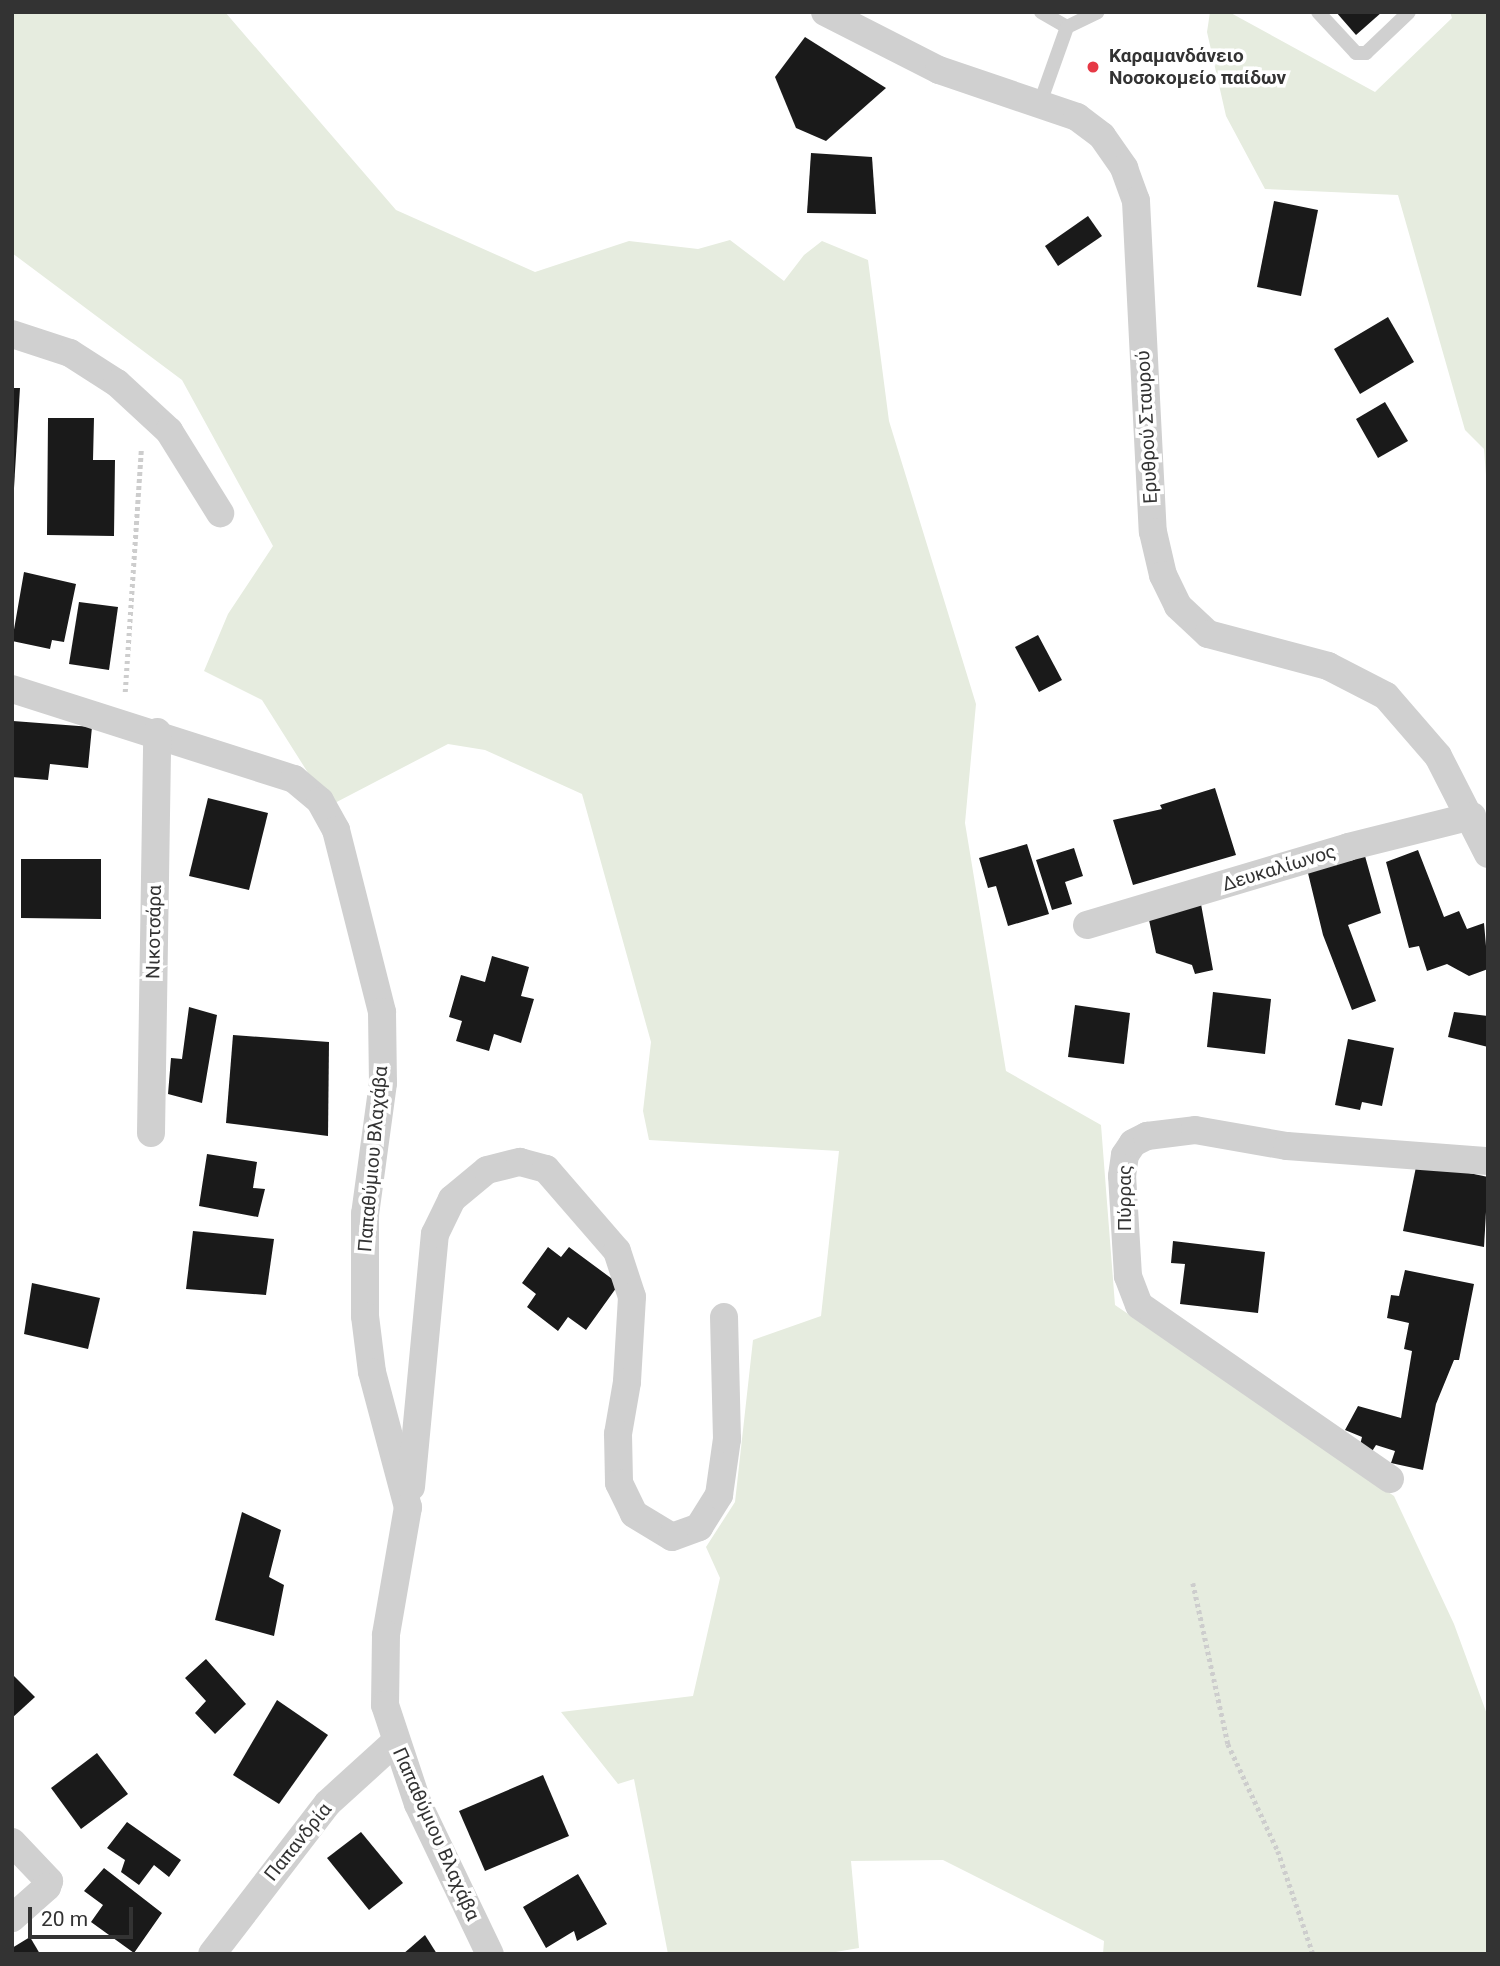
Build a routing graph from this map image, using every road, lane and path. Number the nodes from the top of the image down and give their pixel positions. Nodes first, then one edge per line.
1 (825, 12) edge
2 (1041, 12) edge
3 (1098, 12) edge
4 (1318, 12) edge
5 (1409, 12) edge
6 (1067, 27) junction
7 (1040, 103) junction
8 (12, 334) edge
9 (144, 406) junction
10 (220, 513) dead end
11 (12, 689) edge
12 (123, 722) junction
13 (157, 732) junction
14 (1472, 816) junction
15 (1488, 854) edge
16 (1087, 925) dead end
17 (151, 1133) dead end
18 (1488, 1161) edge
19 (724, 1317) dead end
20 (1390, 1479) dead end
21 (408, 1507) junction
22 (1193, 1583) dead end
23 (395, 1742) junction
24 (12, 1842) edge
25 (12, 1918) edge
26 (212, 1954) edge
27 (490, 1954) edge
28 (1313, 1954) edge

1 - 7 street, Ερυθρού Σταυρού
2 - 6 lane
3 - 6 lane
4 - 5 lane
6 - 7 lane
7 - 14 street, Ερυθρού Σταυρού
8 - 9 street
9 - 10 street
9 - 12 path
11 - 12 street, Παπαθύμιου Βλαχάβα
12 - 13 street, Παπαθύμιου Βλαχάβα
13 - 17 street, Νικοτσάρα
13 - 21 street, Παπαθύμιου Βλαχάβα
14 - 15 street, Ερυθρού Σταυρού
14 - 16 street, Δευκαλίωνος
18 - 20 street, Πύρρας
19 - 21 street
21 - 23 street, Παπαθύμιου Βλαχάβα
22 - 28 path
23 - 26 street, Παπανδρία
23 - 27 street, Παπαθύμιου Βλαχάβα
24 - 25 street

